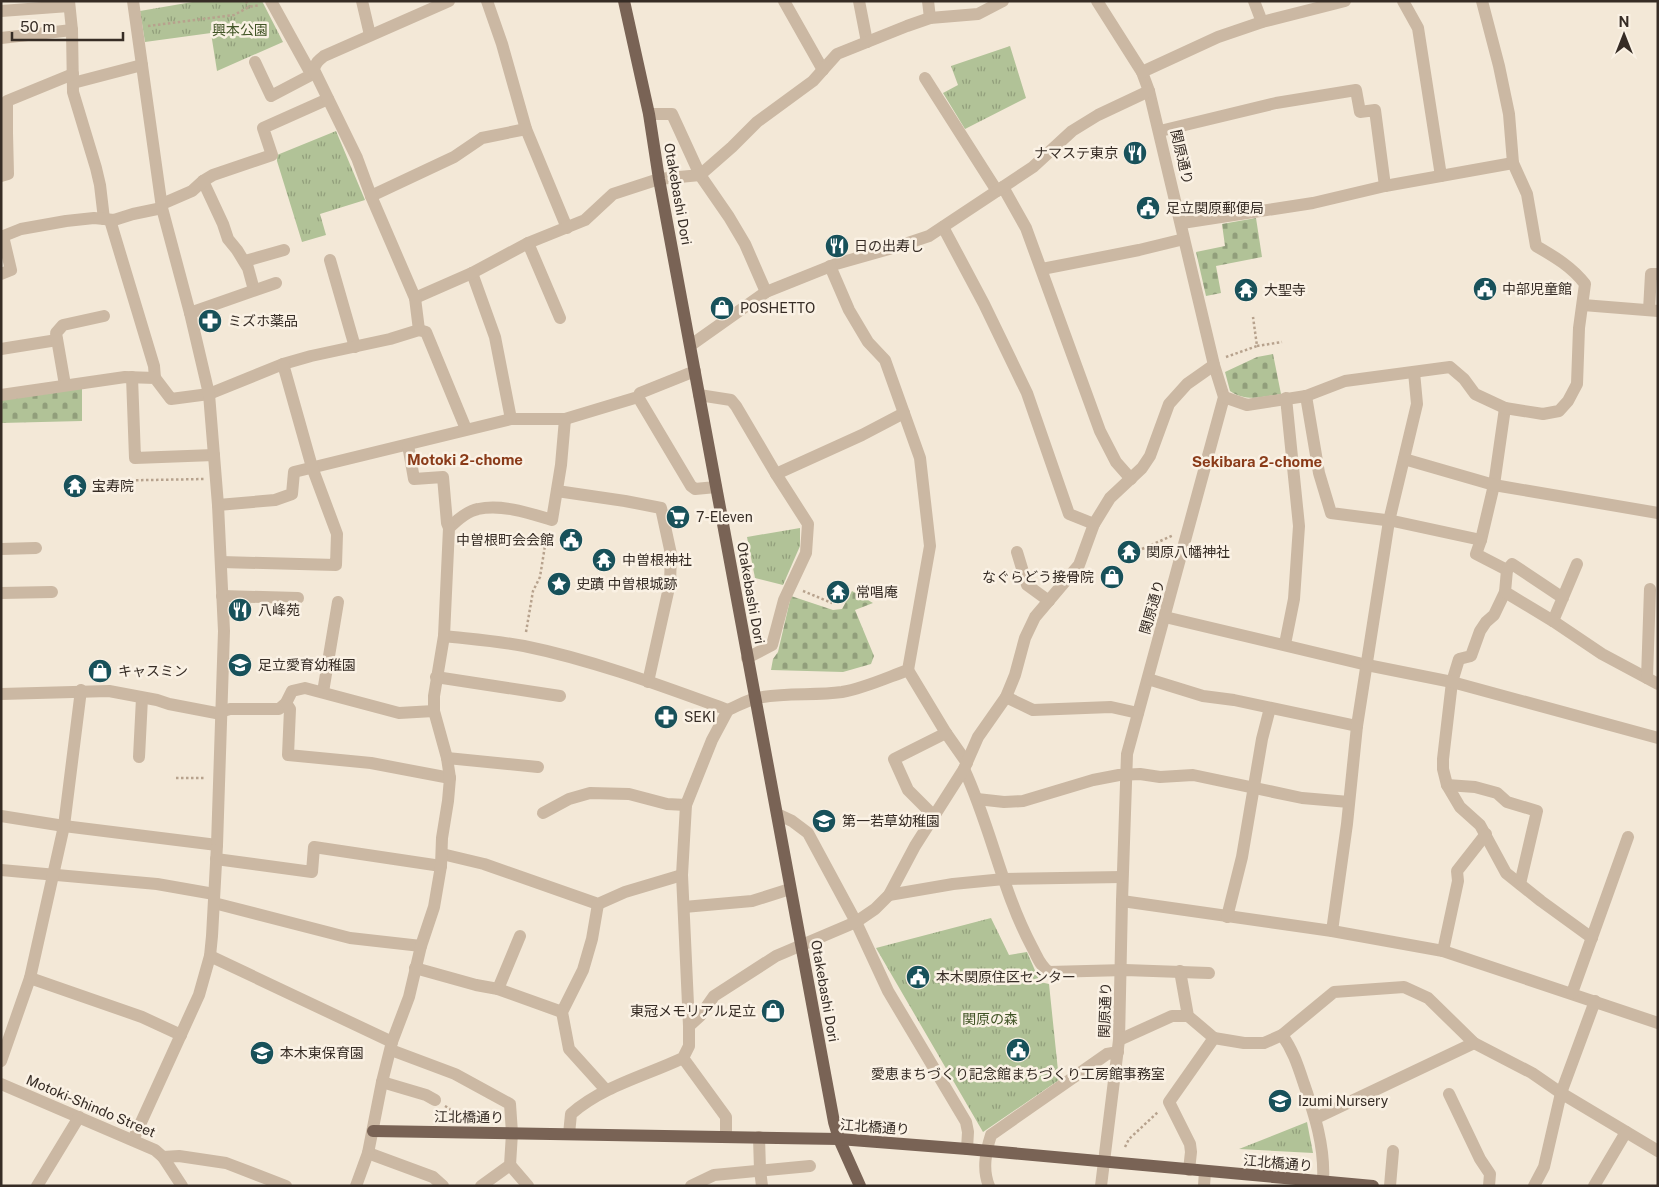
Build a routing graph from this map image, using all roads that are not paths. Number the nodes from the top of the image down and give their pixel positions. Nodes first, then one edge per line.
1 (134, 1) edge
2 (362, 1) edge
3 (449, 1) edge
4 (487, 1) edge
5 (624, 1) edge
6 (784, 1) edge
7 (859, 1) edge
8 (928, 1) edge
9 (1004, 1) edge
10 (1097, 1) edge
11 (1254, 1) edge
12 (1344, 1) edge
13 (1403, 1) edge
14 (1482, 1) edge
15 (271, 2) edge
16 (69, 4) edge
17 (1, 11) edge
18 (930, 18) junction
19 (1262, 22) junction
20 (72, 30) junction
21 (370, 35) junction
22 (1, 38) edge
23 (867, 42) junction
24 (255, 62) dead end
25 (142, 66) junction
26 (314, 70) junction
27 (823, 70) junction
28 (1142, 72) junction
29 (73, 78) junction
30 (925, 78) dead end
31 (1149, 91) junction
32 (328, 99) junction
33 (649, 114) junction
34 (526, 129) junction
35 (1160, 130) junction
36 (4, 133) edge
37 (1513, 163) junction
38 (700, 175) junction
39 (1, 176) edge
40 (1441, 176) junction
41 (659, 179) junction
42 (203, 181) junction
43 (1385, 186) junction
44 (1000, 189) junction
45 (371, 196) junction
46 (162, 206) junction
47 (107, 220) junction
48 (1182, 223) junction
49 (943, 227) junction
50 (567, 228) junction
51 (2, 237) edge
52 (1180, 240) dead end
53 (528, 243) junction
54 (284, 250) dead end
55 (330, 260) dead end
56 (245, 261) junction
57 (830, 266) junction
58 (1042, 268) junction
59 (472, 273) junction
60 (1, 274) edge
61 (1658, 274) edge
62 (276, 283) dead end
63 (254, 290) junction
64 (766, 292) junction
65 (415, 298) junction
66 (1583, 305) junction
67 (1654, 310) edge
68 (190, 313) junction
69 (104, 316) dead end
70 (560, 318) dead end
71 (419, 330) junction
72 (57, 340) junction
73 (691, 345) junction
74 (355, 347) junction
75 (1, 349) edge
76 (1217, 362) junction
77 (283, 364) junction
78 (695, 371) junction
79 (1414, 372) junction
80 (132, 377) junction
81 (154, 378) junction
82 (65, 385) junction
83 (208, 394) junction
84 (1, 395) edge
85 (699, 395) junction
86 (1306, 396) junction
87 (638, 397) junction
88 (1224, 397) junction
89 (1286, 398) junction
90 (1505, 408) junction
91 (904, 413) junction
92 (511, 419) junction
93 (565, 419) junction
94 (466, 429) junction
95 (408, 445) junction
96 (214, 455) junction
97 (1404, 459) junction
98 (312, 467) junction
99 (776, 474) junction
100 (1131, 479) junction
101 (1494, 485) junction
102 (716, 486) junction
103 (556, 492) junction
104 (218, 505) junction
105 (1658, 513) edge
106 (1389, 521) junction
107 (1094, 524) junction
108 (450, 528) junction
109 (1481, 540) junction
110 (36, 548) dead end
111 (1, 549) edge
112 (1017, 552) dead end
113 (221, 562) junction
114 (1577, 564) dead end
115 (1507, 570) junction
116 (1650, 589) dead end
117 (52, 592) dead end
118 (1505, 592) junction
119 (1, 593) edge
120 (222, 596) junction
121 (298, 598) dead end
122 (1563, 598) junction
123 (1049, 601) junction
124 (338, 602) dead end
125 (1165, 617) junction
126 (1553, 621) junction
127 (444, 636) junction
128 (1285, 644) junction
129 (747, 658) junction
130 (1367, 665) junction
131 (908, 670) junction
132 (436, 677) junction
133 (1148, 679) junction
134 (1652, 681) edge
135 (648, 682) junction
136 (1452, 682) junction
137 (81, 690) junction
138 (323, 692) junction
139 (1, 694) edge
140 (560, 696) dead end
141 (1006, 697) junction
142 (142, 698) junction
143 (755, 699) junction
144 (286, 703) junction
145 (1270, 708) junction
146 (728, 710) junction
147 (434, 711) junction
148 (222, 712) junction
149 (1138, 713) junction
150 (1357, 726) junction
151 (946, 733) junction
152 (1658, 738) edge
153 (139, 757) dead end
154 (448, 758) junction
155 (965, 766) junction
156 (538, 767) dead end
157 (1125, 774) junction
158 (450, 778) junction
159 (1447, 785) junction
160 (1253, 787) junction
161 (977, 799) junction
162 (1349, 802) junction
163 (686, 805) junction
164 (543, 813) dead end
165 (777, 814) junction
166 (1, 816) edge
167 (934, 816) junction
168 (64, 826) junction
169 (1486, 834) junction
170 (1628, 837) dead end
171 (216, 845) junction
172 (216, 858) junction
173 (442, 860) junction
174 (1, 870) edge
175 (52, 874) junction
176 (682, 875) junction
177 (1122, 877) junction
178 (1004, 879) junction
179 (1520, 884) junction
180 (790, 889) junction
181 (889, 895) junction
182 (214, 899) junction
183 (1122, 902) junction
184 (598, 904) junction
185 (684, 907) junction
186 (1228, 918) junction
187 (856, 922) junction
188 (1332, 932) junction
189 (520, 936) dead end
190 (1592, 938) junction
191 (421, 946) junction
192 (802, 946) junction
193 (1443, 951) junction
194 (210, 956) junction
195 (415, 968) junction
196 (1121, 970) junction
197 (1180, 971) junction
198 (1209, 973) dead end
199 (30, 978) junction
200 (498, 989) junction
201 (1572, 993) junction
202 (1595, 1001) junction
203 (562, 1012) junction
204 (1188, 1016) junction
205 (1658, 1023) edge
206 (689, 1026) junction
207 (180, 1035) junction
208 (1282, 1035) junction
209 (1214, 1038) junction
210 (1474, 1043) junction
211 (391, 1046) junction
212 (1119, 1046) junction
213 (683, 1058) junction
214 (1, 1061) edge
215 (382, 1082) junction
216 (1, 1084) edge
217 (606, 1090) junction
218 (1561, 1093) junction
219 (1449, 1094) dead end
220 (435, 1100) road end
221 (79, 1117) junction
222 (1316, 1118) junction
223 (373, 1131) junction
224 (1626, 1132) junction
225 (512, 1133) junction
226 (569, 1134) junction
227 (726, 1136) junction
228 (759, 1137) junction
229 (840, 1139) junction
230 (133, 1140) junction
231 (967, 1149) junction
232 (986, 1151) junction
233 (1393, 1151) dead end
234 (1658, 1151) edge
235 (368, 1153) junction
236 (163, 1157) junction
237 (1104, 1161) junction
238 (510, 1165) junction
239 (810, 1166) dead end
240 (760, 1170) junction
241 (1189, 1170) junction
242 (1205, 1171) junction
243 (1323, 1181) junction
244 (1357, 1185) edge
245 (37, 1186) edge
246 (182, 1186) edge
247 (286, 1186) edge
248 (356, 1186) edge
249 (443, 1186) edge
250 (481, 1186) edge
251 (528, 1186) edge
252 (691, 1186) edge
253 (762, 1186) edge
254 (860, 1186) edge
255 (989, 1186) edge
256 (1101, 1186) edge
257 (1204, 1186) edge
258 (1373, 1186) edge
259 (1390, 1186) edge
260 (1489, 1186) edge
261 (1534, 1186) edge
262 (1594, 1186) edge

1 - 25 street
2 - 21 street
3 - 21 street
4 - 34 street
5 - 33 main road, Otakebashi Dori
6 - 27 street
7 - 23 street
8 - 18 street
9 - 18 street
10 - 28 street, 関原通り
11 - 19 street
12 - 19 street
13 - 40 street
14 - 37 street
15 - 26 street
16 - 17 street
16 - 20 street
18 - 23 street
19 - 28 street
20 - 22 street
20 - 29 street
21 - 26 street
23 - 27 street
24 - 26 street
25 - 29 street
25 - 46 street
26 - 32 street
27 - 38 street
28 - 31 street, 関原通り
29 - 36 street
29 - 47 street
30 - 44 street
31 - 35 street, 関原通り
31 - 44 street
32 - 42 street
32 - 45 street
33 - 38 street
33 - 41 main road, Otakebashi Dori
34 - 45 street
34 - 50 street
35 - 43 street
35 - 48 street, 関原通り
36 - 39 street
37 - 40 street
37 - 66 street
38 - 41 street
38 - 64 street
40 - 43 street
41 - 50 street
41 - 73 main road, Otakebashi Dori
42 - 46 street
42 - 56 street
43 - 48 street
44 - 49 street
44 - 58 street
45 - 65 street
46 - 47 street
46 - 68 street
47 - 51 street
47 - 81 street
48 - 76 street, 関原通り
49 - 57 street
49 - 107 street
50 - 53 street
51 - 60 street
52 - 58 street
53 - 59 street
53 - 70 street
54 - 56 street
55 - 74 street
56 - 63 street
57 - 64 street
57 - 91 street
58 - 100 street
59 - 65 street
59 - 92 street
61 - 67 street
62 - 63 street
63 - 68 street
64 - 73 street
65 - 71 street
66 - 67 street
66 - 90 street
68 - 83 street
69 - 72 street
71 - 74 street
71 - 94 street
72 - 75 street
72 - 82 street
73 - 78 main road, Otakebashi Dori
74 - 77 street
76 - 88 street, 関原通り
76 - 100 street
77 - 83 street
77 - 98 street
78 - 85 main road, Otakebashi Dori
78 - 87 street
79 - 86 street
79 - 90 street
79 - 97 street
80 - 81 street
80 - 82 street
80 - 96 street
81 - 83 street
82 - 84 street
83 - 96 street
85 - 99 street
85 - 102 main road, Otakebashi Dori
86 - 89 street
86 - 106 street
87 - 93 street
87 - 102 street
88 - 89 street
88 - 125 street, 関原通り
89 - 128 street
90 - 101 street
91 - 99 street
91 - 131 street
92 - 93 street
92 - 94 street
93 - 103 street
94 - 95 street
95 - 98 street
95 - 108 street
96 - 104 street
97 - 101 street
97 - 106 street
98 - 104 street
98 - 113 street
99 - 129 street
100 - 107 street
101 - 105 street
101 - 109 street
102 - 129 main road, Otakebashi Dori
103 - 108 street
103 - 135 street
104 - 113 street
106 - 109 street
106 - 130 street
107 - 123 street
108 - 127 street
109 - 115 street
110 - 111 street
112 - 123 street
113 - 120 street
114 - 122 street
115 - 118 street
115 - 122 street
116 - 134 street
117 - 119 street
118 - 126 street
118 - 136 street
120 - 121 street
120 - 148 street
122 - 126 street
123 - 141 street
124 - 138 street
125 - 128 street
125 - 133 street, 関原通り
126 - 134 street
127 - 132 street
127 - 135 street
128 - 130 street
129 - 143 main road, Otakebashi Dori
130 - 136 street
130 - 150 street
131 - 143 street
131 - 151 street
132 - 140 street
132 - 147 street
133 - 145 street
133 - 149 street, 関原通り
135 - 146 street
136 - 152 street
136 - 159 street
137 - 139 street
137 - 142 street
137 - 168 street
138 - 144 street
138 - 147 street
141 - 149 street
141 - 155 street
142 - 148 street
142 - 153 street
143 - 146 street
143 - 165 main road, Otakebashi Dori
144 - 148 street
144 - 158 street
145 - 150 street
145 - 160 street
146 - 163 street
147 - 154 street
148 - 171 street
149 - 157 street, 関原通り
150 - 162 street
151 - 155 street
151 - 167 street
154 - 156 street
154 - 158 street
155 - 161 street
155 - 167 street
157 - 160 street
157 - 161 street
157 - 177 street, 関原通り
158 - 173 street
159 - 169 street
159 - 179 street
160 - 162 street
160 - 186 street
161 - 178 street
162 - 188 street
163 - 164 street
163 - 176 street
165 - 180 main road, Otakebashi Dori
165 - 187 street
166 - 168 street
167 - 181 street
168 - 171 street
168 - 175 street
169 - 179 street
169 - 193 street
170 - 190 street
171 - 172 street
172 - 173 street
172 - 182 street
173 - 184 street
173 - 191 street
174 - 175 street
175 - 182 street
175 - 199 street
176 - 184 street
176 - 185 street
177 - 178 street
177 - 183 street, 関原通り
178 - 181 street
178 - 196 street
179 - 190 street
180 - 185 street
180 - 192 main road, Otakebashi Dori
181 - 187 street
182 - 191 street
182 - 194 street
183 - 186 street
183 - 196 street, 関原通り
184 - 203 street
185 - 206 street
186 - 188 street
187 - 192 street
187 - 231 street
188 - 193 street
189 - 200 street
190 - 201 street
191 - 195 street
192 - 206 street
192 - 229 main road, Otakebashi Dori
193 - 201 street
194 - 207 street
194 - 211 street
195 - 200 street
195 - 211 street
196 - 197 street
196 - 212 street, 関原通り
197 - 198 street
197 - 204 street
199 - 207 street
199 - 214 street
200 - 203 street
201 - 202 street
202 - 205 street
202 - 218 street
203 - 217 street
204 - 209 street
204 - 212 street
206 - 213 street
207 - 230 street
208 - 209 street
208 - 210 street
208 - 222 street
209 - 241 street
210 - 218 street
210 - 222 street
211 - 215 street
211 - 225 street
212 - 232 street
212 - 237 street, 関原通り
213 - 217 street
213 - 227 street
215 - 220 street
215 - 223 street
216 - 221 street, Motoki-Shindo Street
217 - 226 street
218 - 224 street
218 - 261 street
219 - 260 street
221 - 230 street, Motoki-Shindo Street
221 - 245 street
222 - 243 street
223 - 225 main road, 江北橋通り
223 - 235 street
224 - 234 street
224 - 262 street
225 - 226 main road, 江北橋通り
225 - 238 street
226 - 227 main road, 江北橋通り
227 - 228 main road, 江北橋通り
228 - 229 main road, 江北橋通り
228 - 240 street
229 - 231 main road, 江北橋通り
229 - 254 main road, Otakebashi Dori
230 - 236 street, Motoki-Shindo Street
231 - 232 main road, 江北橋通り
232 - 237 main road, 江北橋通り
232 - 255 street
233 - 259 street
235 - 248 street
235 - 249 street
236 - 246 street, Motoki-Shindo Street
236 - 247 street
237 - 241 main road, 江北橋通り
237 - 256 street, 関原通り
238 - 250 street
238 - 251 street
239 - 240 street
240 - 252 street
240 - 253 street
241 - 242 main road, 江北橋通り
242 - 243 main road, 江北橋通り
242 - 257 street
243 - 244 main road, 江北橋通り
244 - 258 main road, 江北橋通り

